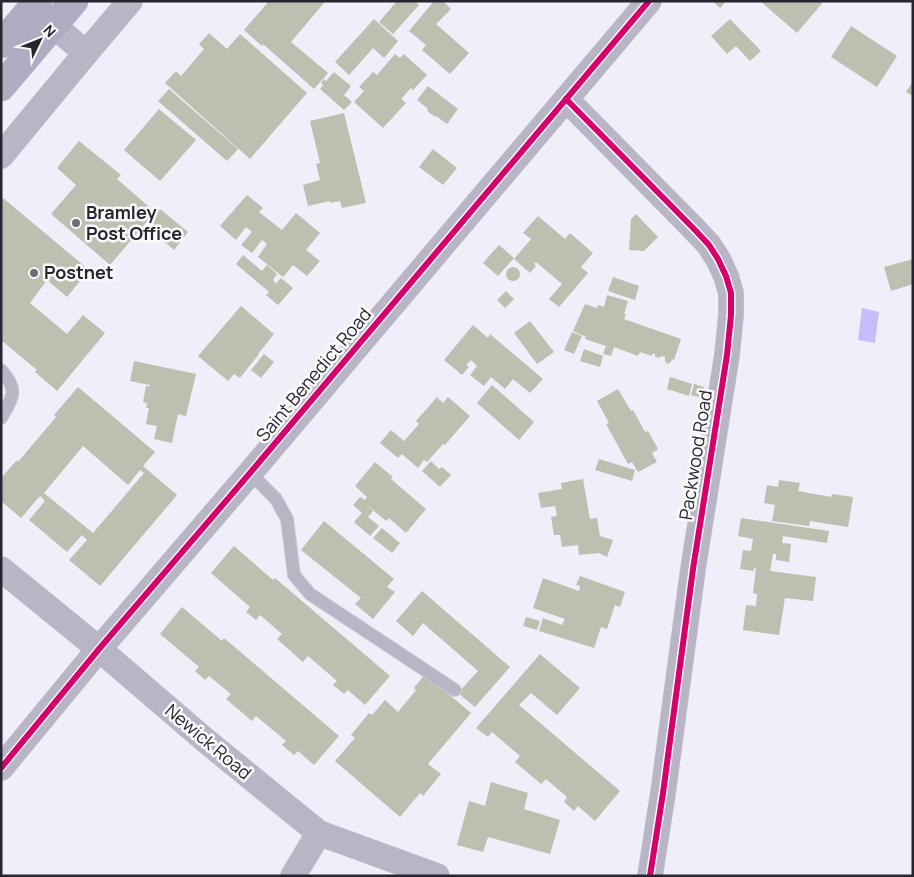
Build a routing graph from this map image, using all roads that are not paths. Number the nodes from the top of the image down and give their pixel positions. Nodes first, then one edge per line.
1 (38, 1) edge
2 (74, 1) edge
3 (130, 1) edge
4 (648, 1) edge
5 (54, 26) junction
6 (1, 44) edge
7 (86, 53) junction
8 (1, 87) edge
9 (566, 99) junction
10 (1, 156) edge
11 (1, 370) edge
12 (1, 418) edge
13 (250, 473) junction
14 (1, 569) edge
15 (99, 649) junction
16 (455, 690) dead end
17 (1, 768) edge
18 (319, 833) junction
19 (293, 876) edge
20 (437, 876) edge
21 (650, 876) edge

1 - 6 main road
2 - 5 main road
3 - 7 street
4 - 9 street, Saint Benedict Road
5 - 7 street
5 - 8 main road
7 - 10 street
9 - 13 street, Saint Benedict Road
9 - 21 street, Packwood Road
11 - 12 lane
13 - 15 street, Saint Benedict Road
13 - 16 lane
14 - 15 street, Newick Road
15 - 17 street, Saint Benedict Road
15 - 18 street, Newick Road
18 - 19 street
18 - 20 street, Newick Road

